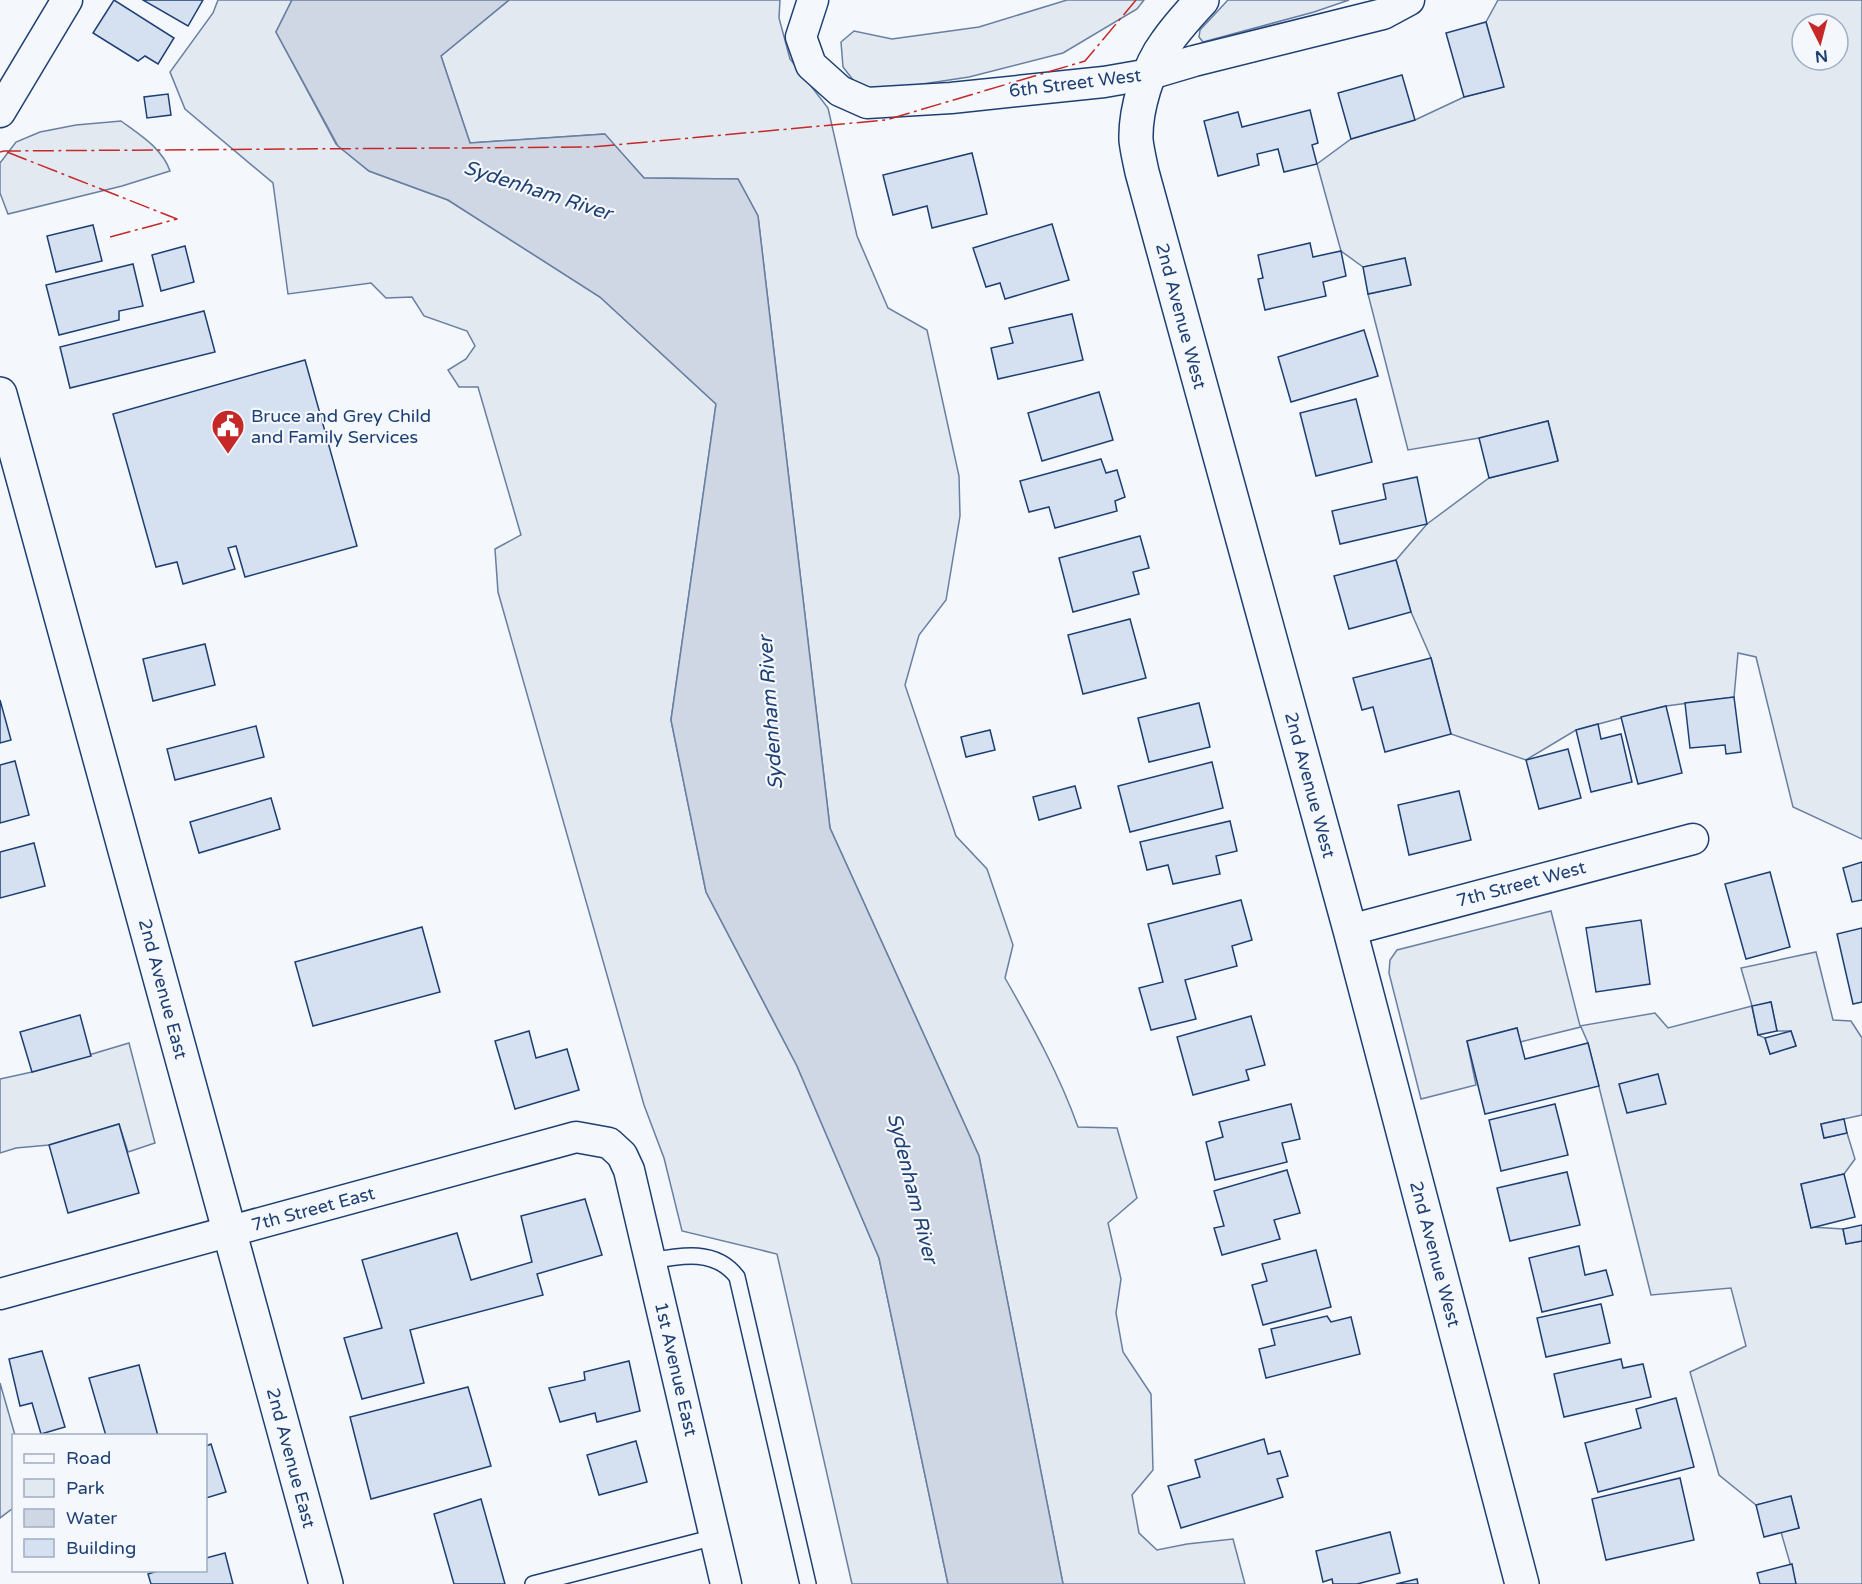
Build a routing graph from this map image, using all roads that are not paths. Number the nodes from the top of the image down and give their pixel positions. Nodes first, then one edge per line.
1 (67, 0) edge
2 (813, 0) edge
3 (1202, 0) edge
4 (1409, 0) edge
5 (1150, 74) junction
6 (0, 112) edge
7 (0, 394) edge
8 (1693, 839) dead end
9 (1350, 930) junction
10 (621, 1155) joint
11 (229, 1232) junction
12 (651, 1261) junction
13 (0, 1294) edge
14 (715, 1537) junction
15 (326, 1584) edge
16 (533, 1584) edge
17 (726, 1584) edge
18 (808, 1584) edge
19 (1522, 1584) edge

1 - 6 street
2 - 5 street, 6th Street West
3 - 5 street, 2nd Avenue West
4 - 5 street, 6th Street West
5 - 9 street, 2nd Avenue West
7 - 11 street, 2nd Avenue East
8 - 9 street, 7th Street West
9 - 19 street, 2nd Avenue West
10 - 11 street, 7th Street East
10 - 12 street, 1st Avenue East
11 - 13 street, 7th Street East
11 - 15 street, 2nd Avenue East
12 - 14 street, 1st Avenue East
12 - 18 lane
14 - 16 lane
14 - 17 street, 1st Avenue East

